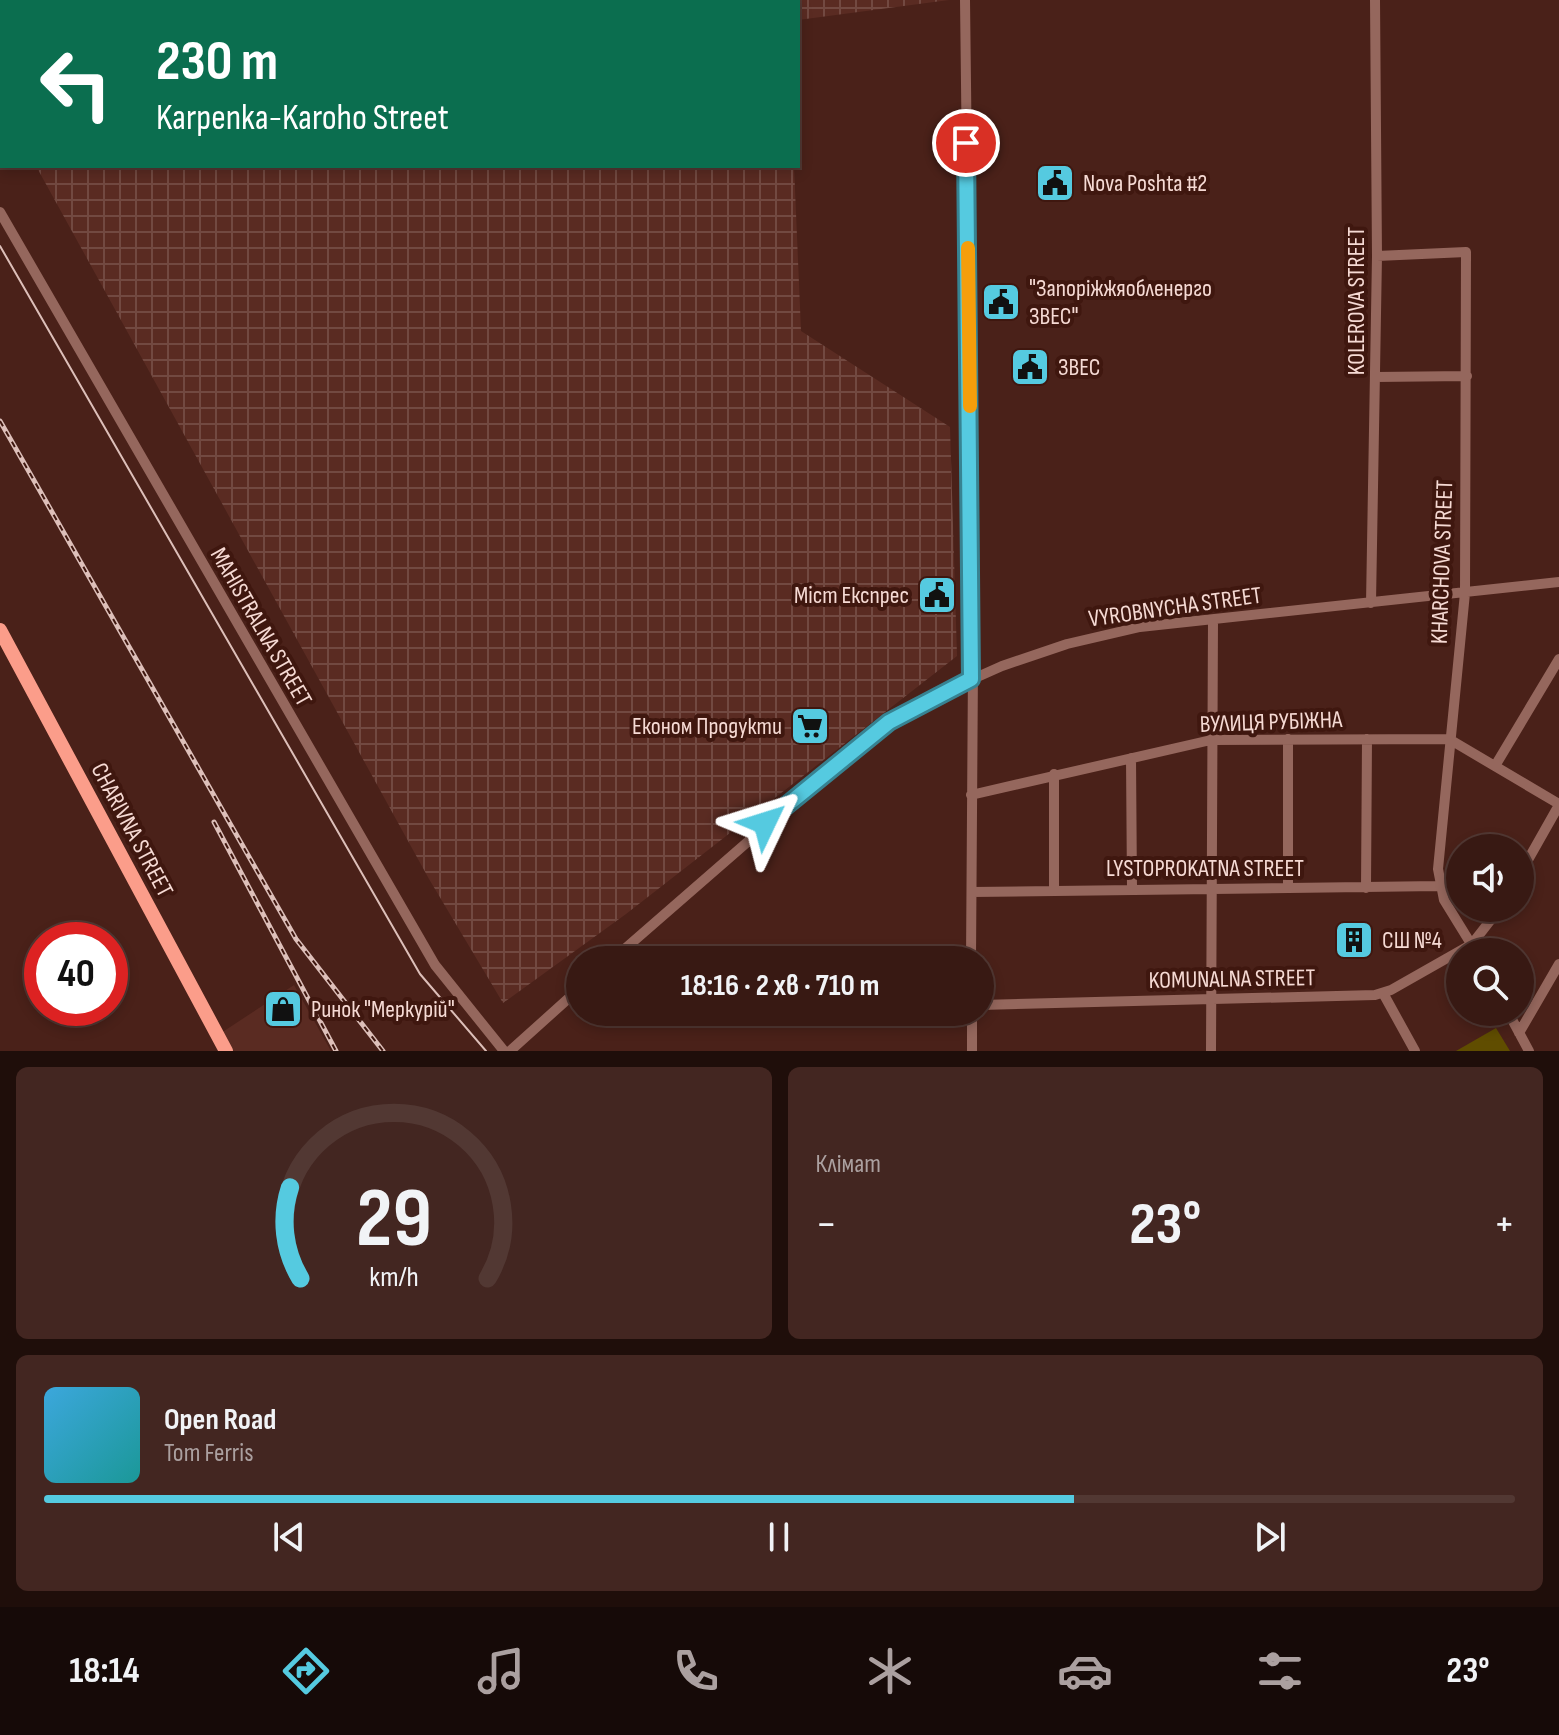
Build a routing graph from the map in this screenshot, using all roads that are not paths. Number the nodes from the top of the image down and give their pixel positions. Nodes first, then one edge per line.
1 (965, 0) edge
2 (1375, 0) edge
3 (0, 212) edge
4 (1377, 256) junction
5 (1467, 376) junction
6 (1376, 377) junction
7 (1559, 582) edge
8 (1465, 593) junction
9 (1371, 603) junction
10 (1213, 620) junction
11 (0, 630) edge
12 (1559, 659) edge
13 (971, 679) junction
14 (1288, 739) junction
15 (1367, 739) junction
16 (1449, 739) junction
17 (1211, 740) junction
18 (1131, 758) junction
19 (1495, 766) junction
20 (1054, 774) junction
21 (971, 795) junction
22 (1559, 805) edge
23 (1534, 849) edge
24 (1439, 886) junction
25 (1288, 887) junction
26 (1211, 888) junction
27 (1366, 888) junction
28 (1054, 889) junction
29 (1132, 889) junction
30 (972, 892) junction
31 (1468, 938) edge
32 (628, 946) edge
33 (971, 946) edge
34 (1446, 962) edge
35 (1559, 964) edge
36 (1383, 993) junction
37 (1212, 999) junction
38 (566, 1000) edge
39 (994, 1005) edge
40 (972, 1026) edge
41 (1515, 1026) edge
42 (1519, 1033) junction
43 (226, 1051) edge
44 (507, 1051) edge
45 (972, 1051) edge
46 (1211, 1051) edge
47 (1415, 1051) edge
48 (1529, 1051) edge

1 - 13 street
2 - 4 street, KOLEROVA STREET
3 - 44 street, MAHISTRALNA STREET
4 - 5 street, KHARCHOVA STREET
4 - 6 street, KOLEROVA STREET
5 - 6 street
5 - 8 street, KHARCHOVA STREET
6 - 9 street, KOLEROVA STREET
7 - 8 street, VYROBNYCHA STREET
8 - 9 street, VYROBNYCHA STREET
8 - 16 street, KHARCHOVA STREET
9 - 10 street, VYROBNYCHA STREET
10 - 13 street, VYROBNYCHA STREET
10 - 17 street
11 - 43 main road, CHARIVNA STREET
12 - 19 street
13 - 21 street
13 - 32 street, VYROBNYCHA STREET
14 - 15 street, ВУЛИЦЯ РУБІЖНА
14 - 17 street, ВУЛИЦЯ РУБІЖНА
14 - 25 street
15 - 16 street, ВУЛИЦЯ РУБІЖНА
15 - 27 street
16 - 19 street
16 - 24 street, KHARCHOVA STREET
17 - 18 street, ВУЛИЦЯ РУБІЖНА
17 - 26 street
18 - 20 street, ВУЛИЦЯ РУБІЖНА
18 - 29 street
19 - 22 street
20 - 21 street, ВУЛИЦЯ РУБІЖНА
20 - 28 street
21 - 30 street
22 - 23 street
24 - 27 street, LYSTOPROKATNA STREET
24 - 31 street
25 - 26 street, LYSTOPROKATNA STREET
25 - 27 street, LYSTOPROKATNA STREET
26 - 29 street, LYSTOPROKATNA STREET
26 - 37 street
28 - 29 street, LYSTOPROKATNA STREET
28 - 30 street, LYSTOPROKATNA STREET
30 - 33 street
34 - 36 street, KOMUNALNA STREET
35 - 42 street
36 - 37 street, KOMUNALNA STREET
36 - 47 street
37 - 39 street, KOMUNALNA STREET
37 - 46 street
38 - 44 street
40 - 45 street
41 - 42 street
42 - 48 street

